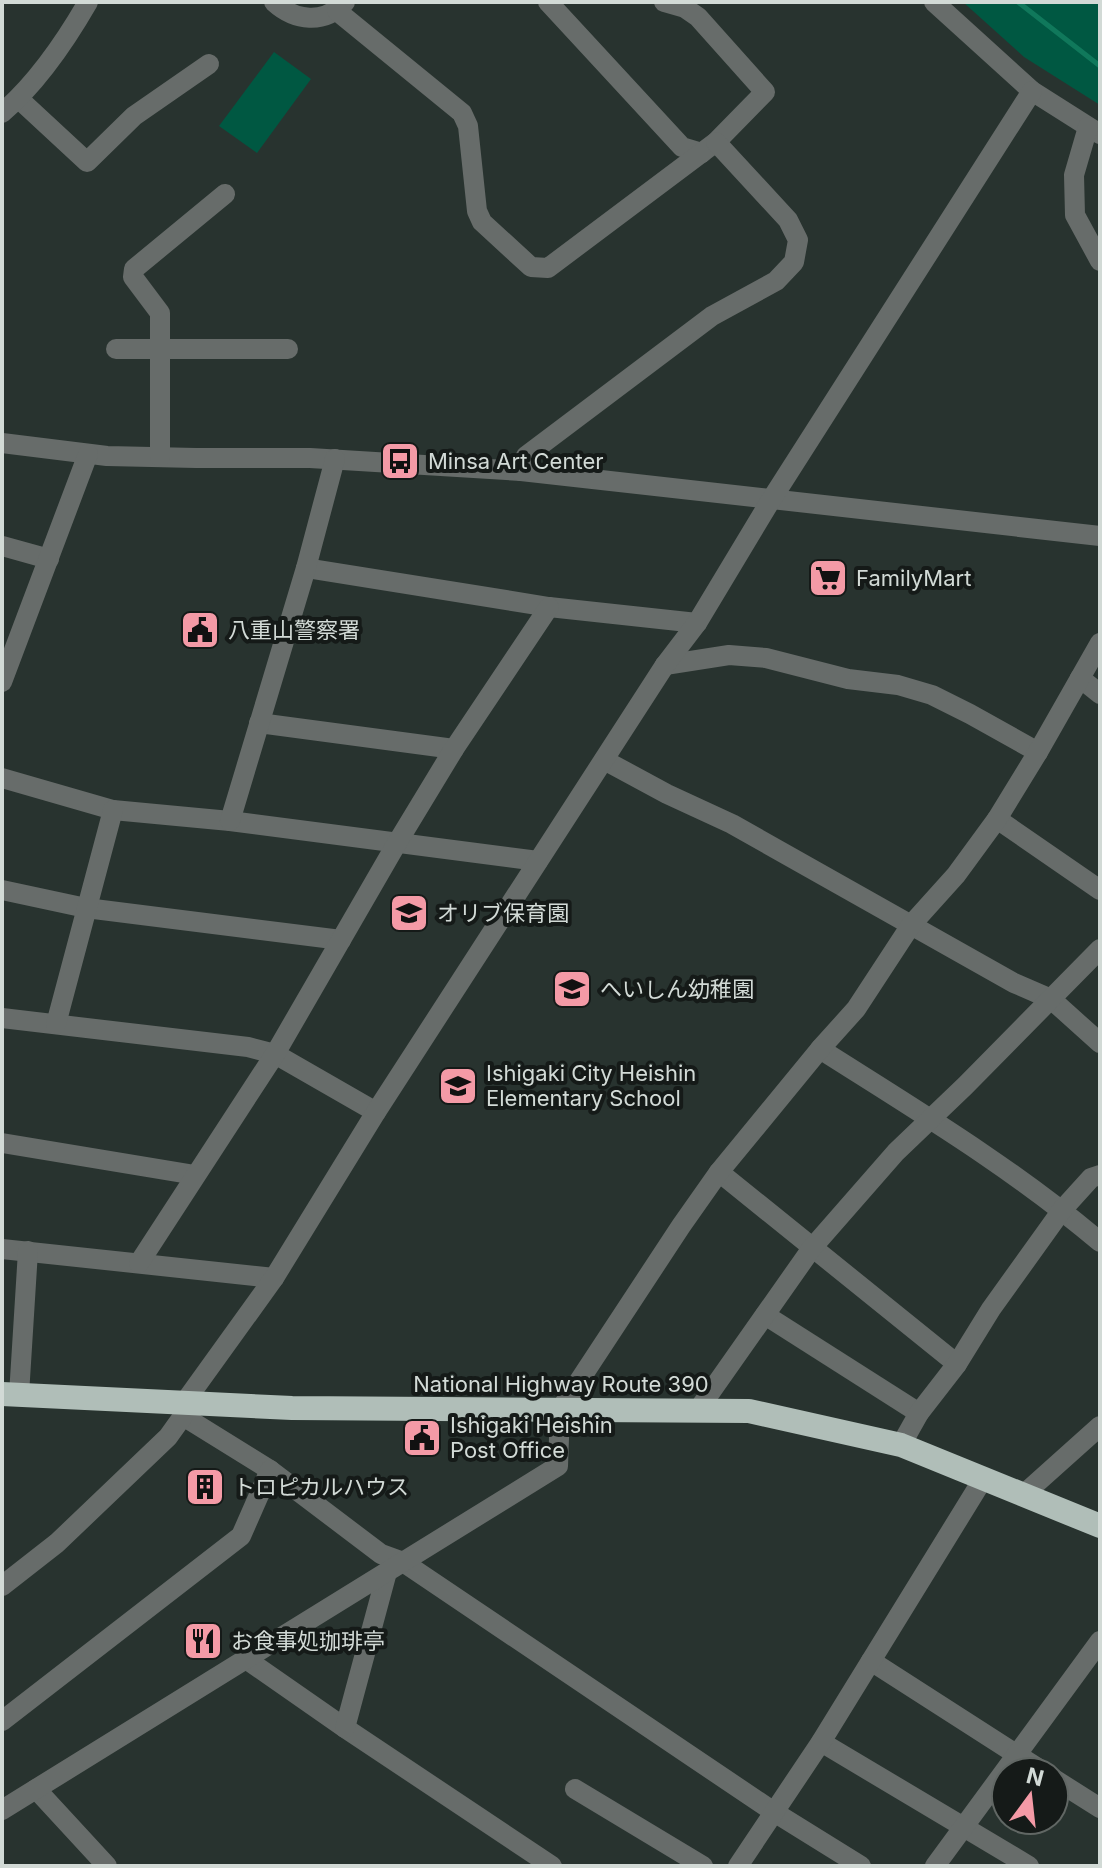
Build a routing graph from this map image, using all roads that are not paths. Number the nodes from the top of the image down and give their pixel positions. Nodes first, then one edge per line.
1 (88, 2) edge
2 (274, 2) edge
3 (548, 2) edge
4 (664, 2) edge
5 (934, 2) edge
6 (341, 7) edge
7 (209, 64) dead end
8 (1032, 91) junction
9 (19, 99) junction
10 (2, 113) edge
11 (1094, 130) edge
12 (709, 147) junction
13 (225, 194) dead end
14 (1100, 261) edge
15 (116, 349) dead end
16 (288, 349) dead end
17 (160, 350) junction
18 (2, 443) edge
19 (88, 454) junction
20 (160, 457) junction
21 (335, 459) junction
22 (521, 471) junction
23 (771, 500) junction
24 (1100, 536) edge
25 (2, 546) edge
26 (49, 559) junction
27 (306, 568) junction
28 (549, 607) junction
29 (697, 623) junction
30 (1100, 643) edge
31 (7, 653) edge
32 (665, 665) junction
33 (1080, 678) junction
34 (2, 682) edge
35 (1100, 694) edge
36 (259, 723) junction
37 (454, 749) junction
38 (1038, 752) junction
39 (604, 760) junction
40 (2, 778) edge
41 (113, 810) junction
42 (997, 819) junction
43 (230, 821) junction
44 (397, 843) junction
45 (538, 861) junction
46 (2, 890) edge
47 (1100, 890) edge
48 (86, 908) junction
49 (911, 925) junction
50 (341, 940) junction
51 (1100, 949) edge
52 (1051, 999) junction
53 (2, 1018) edge
54 (56, 1024) junction
55 (1100, 1043) edge
56 (820, 1049) junction
57 (275, 1054) junction
58 (376, 1112) junction
59 (930, 1119) junction
60 (2, 1143) edge
61 (719, 1172) junction
62 (195, 1175) junction
63 (1100, 1175) edge
64 (1062, 1210) junction
65 (1100, 1242) edge
66 (812, 1248) junction
67 (2, 1249) edge
68 (28, 1251) junction
69 (139, 1263) junction
70 (274, 1278) junction
71 (765, 1315) junction
72 (957, 1364) junction
73 (10, 1395) edge
74 (183, 1409) junction
75 (560, 1410) junction
76 (698, 1410) junction
77 (919, 1413) junction
78 (1100, 1426) edge
79 (901, 1445) junction
80 (270, 1470) junction
81 (983, 1479) junction
82 (1023, 1495) junction
83 (1100, 1526) edge
84 (395, 1567) junction
85 (2, 1586) edge
86 (1100, 1641) edge
87 (246, 1659) junction
88 (871, 1661) junction
89 (2, 1721) edge
90 (345, 1728) junction
91 (821, 1742) junction
92 (1017, 1755) junction
93 (36, 1789) junction
94 (575, 1789) dead end
95 (1070, 1789) edge
96 (6, 1800) edge
97 (1100, 1808) edge
98 (774, 1812) junction
99 (964, 1826) junction
100 (107, 1866) edge
101 (552, 1866) edge
102 (703, 1866) edge
103 (738, 1866) edge
104 (861, 1866) edge
105 (935, 1866) edge
106 (1029, 1866) edge

1 - 9 street
2 - 6 street
3 - 12 street
4 - 12 street
5 - 8 street
6 - 12 street
7 - 9 street
8 - 11 street
8 - 23 street
9 - 10 street
11 - 14 street
12 - 22 street
13 - 17 street
15 - 17 street
16 - 17 street
17 - 20 street
18 - 19 street
19 - 20 street
19 - 26 street
20 - 21 street
21 - 22 street
21 - 27 street
22 - 23 street
23 - 24 street
23 - 29 street
25 - 26 street
26 - 31 street
27 - 28 street
27 - 36 street
28 - 29 street
28 - 37 street
29 - 32 street
30 - 33 street
31 - 34 street
32 - 38 street
32 - 39 street
33 - 35 street
33 - 38 street
36 - 37 street
36 - 43 street
37 - 44 street
38 - 42 street
39 - 45 street
39 - 49 street
40 - 41 street
41 - 43 street
41 - 48 street
42 - 47 street
42 - 49 street
43 - 44 street
44 - 45 street
44 - 50 street
45 - 58 street
46 - 48 street
48 - 50 street
48 - 54 street
49 - 52 street
49 - 56 street
50 - 57 street
51 - 52 street
52 - 55 street
52 - 59 street
53 - 54 street
54 - 57 street
56 - 59 street
56 - 61 street
57 - 58 street
57 - 62 street
58 - 70 street
59 - 64 street
59 - 66 street
60 - 62 street
61 - 66 street
61 - 75 street
62 - 69 street
63 - 64 street
64 - 65 street
64 - 72 street
66 - 71 street
66 - 72 street
67 - 68 street
68 - 69 street
68 - 73 street
69 - 70 street
70 - 74 street
71 - 76 street
71 - 77 street
72 - 77 street
73 - 74 highway, National Highway Route 390
74 - 75 highway, National Highway Route 390
74 - 80 street
74 - 85 street
75 - 76 highway, National Highway Route 390
75 - 84 street
76 - 79 highway, National Highway Route 390
77 - 79 street
78 - 82 street
79 - 81 highway, National Highway Route 390
80 - 84 street
80 - 89 street
81 - 82 highway, National Highway Route 390
81 - 88 street
82 - 83 highway, National Highway Route 390
84 - 87 street
84 - 90 street
84 - 98 street
86 - 92 street
87 - 90 street
87 - 93 street
88 - 91 street
88 - 92 street
90 - 101 street
91 - 98 street
91 - 99 street
92 - 99 street
93 - 96 street
93 - 100 street
94 - 102 street
95 - 97 street
98 - 103 street
98 - 104 street
99 - 105 street
99 - 106 street

